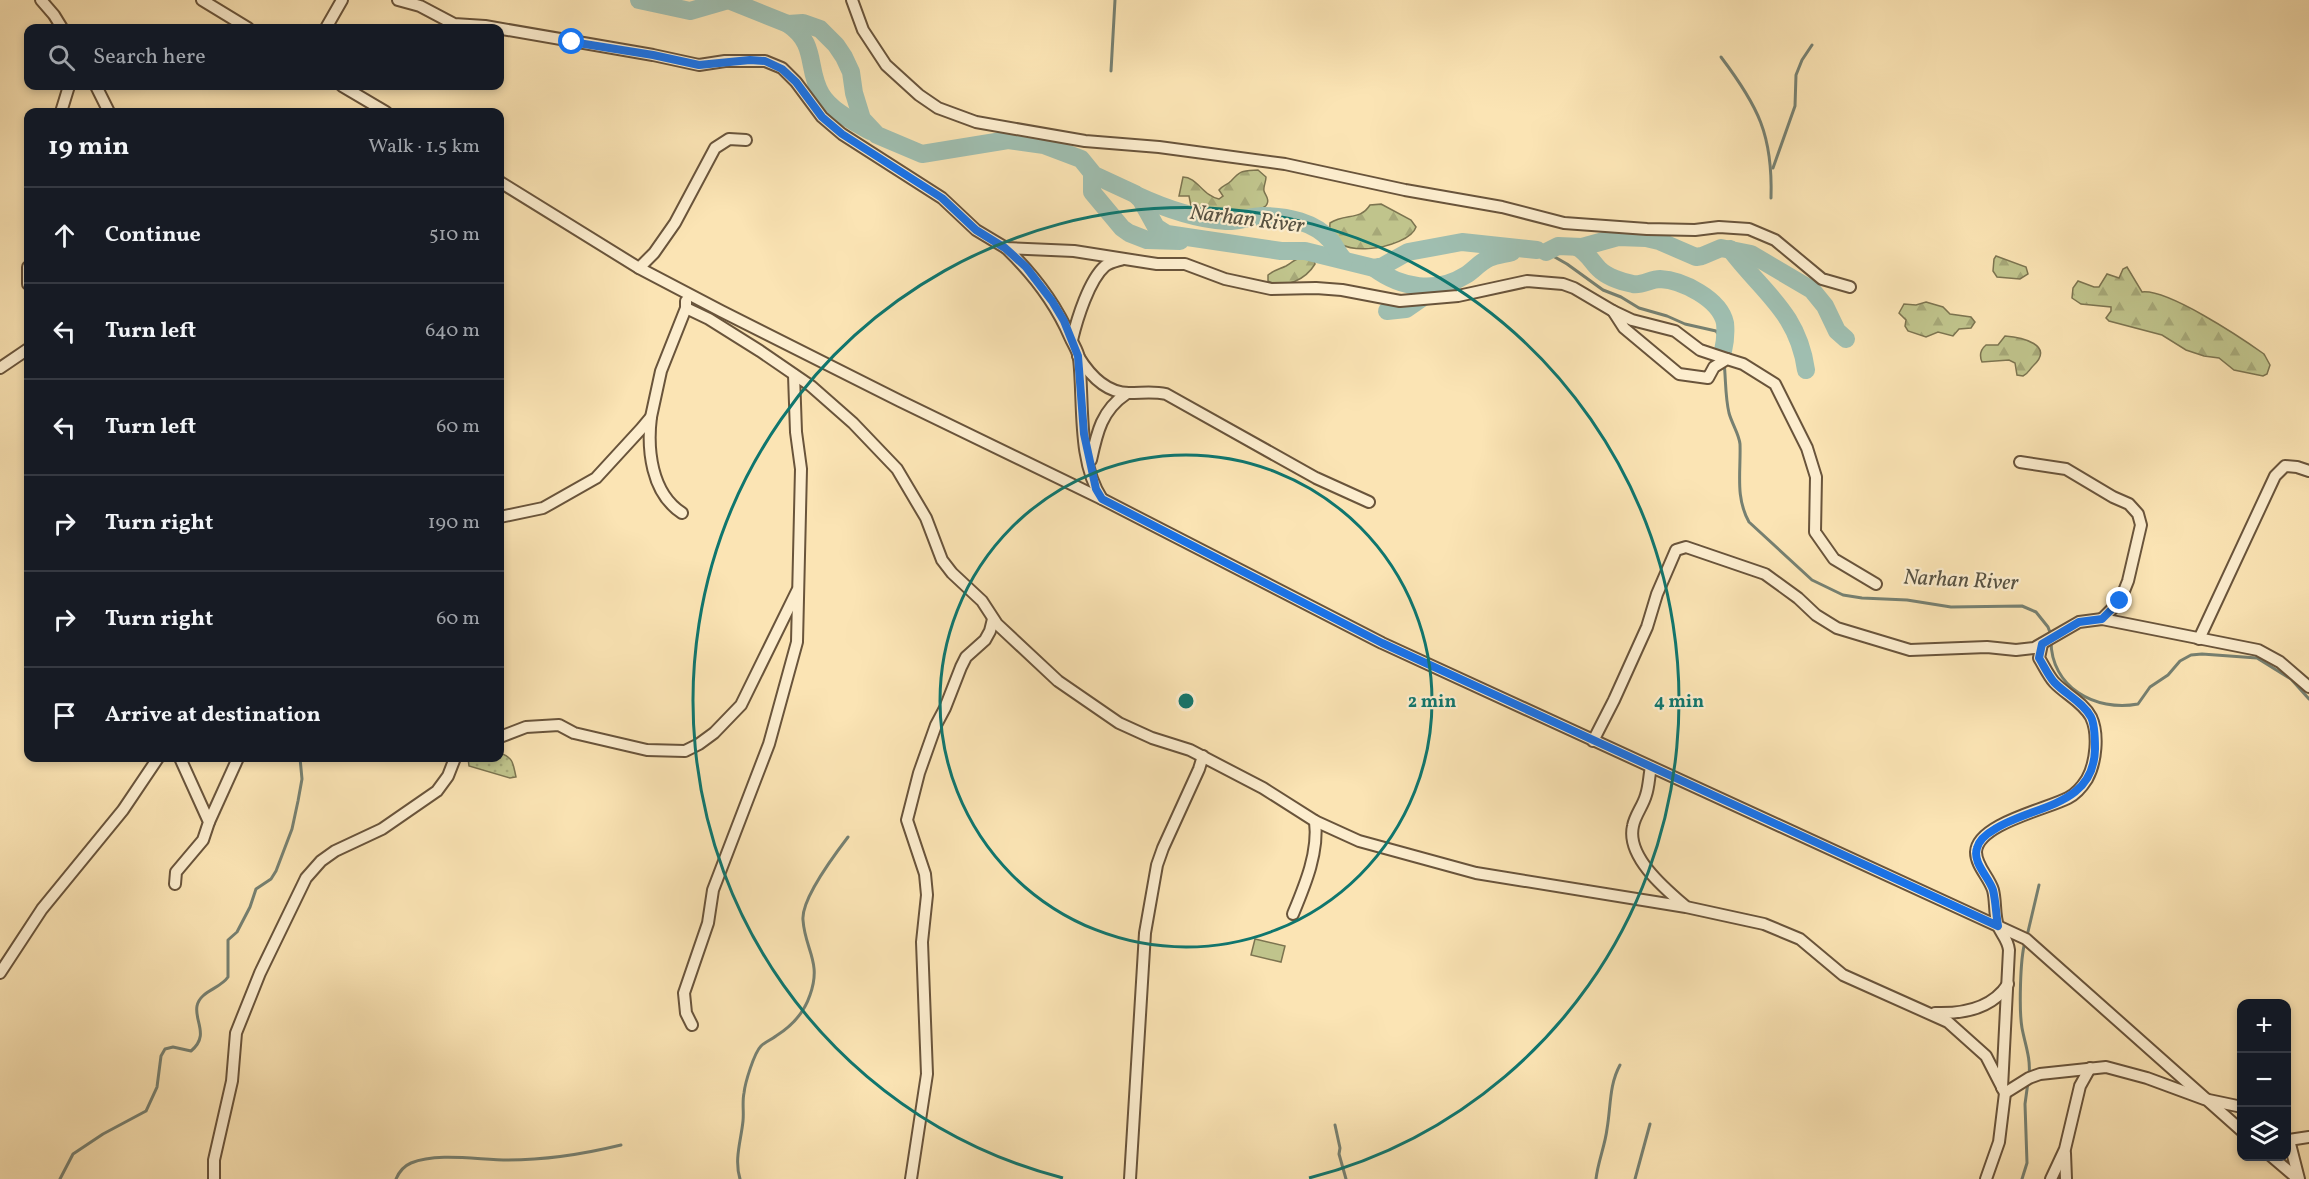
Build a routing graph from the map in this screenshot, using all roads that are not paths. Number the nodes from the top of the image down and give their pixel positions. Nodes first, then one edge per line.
1 (41, 0) edge
2 (202, 0) edge
3 (342, 0) edge
4 (398, 0) edge
5 (852, 0) edge
6 (60, 24) edge
7 (242, 24) edge
8 (328, 24) edge
9 (454, 24) edge
10 (504, 29) edge
11 (68, 90) edge
12 (98, 90) edge
13 (349, 90) edge
14 (62, 108) edge
15 (107, 108) edge
16 (379, 108) edge
17 (746, 140) dead end
18 (504, 184) edge
19 (1005, 248) junction
20 (1126, 258) junction
21 (639, 268) junction
22 (1850, 287) dead end
23 (687, 292) junction
24 (686, 308) junction
25 (1613, 311) junction
26 (1072, 340) junction
27 (24, 352) edge
28 (1078, 356) junction
29 (1728, 359) junction
30 (0, 368) edge
31 (795, 375) junction
32 (1126, 394) junction
33 (651, 417) junction
34 (2020, 462) dead end
35 (1090, 468) junction
36 (2309, 471) edge
37 (1102, 499) junction
38 (1369, 502) dead end
39 (682, 513) dead end
40 (504, 516) edge
41 (1876, 584) dead end
42 (799, 585) junction
43 (993, 619) junction
44 (2102, 619) junction
45 (2199, 639) junction
46 (2042, 644) junction
47 (2309, 687) edge
48 (504, 735) edge
49 (1593, 741) junction
50 (1203, 756) junction
51 (155, 762) edge
52 (182, 762) edge
53 (236, 762) edge
54 (453, 762) edge
55 (1651, 767) junction
56 (1316, 821) junction
57 (209, 822) junction
58 (175, 884) dead end
59 (1686, 907) junction
60 (1293, 914) dead end
61 (1998, 926) junction
62 (0, 973) edge
63 (2008, 983) junction
64 (1928, 1013) junction
65 (692, 1025) dead end
66 (2090, 1068) junction
67 (2003, 1090) junction
68 (2204, 1099) junction
69 (2237, 1106) edge
70 (2237, 1128) edge
71 (2309, 1137) edge
72 (2291, 1139) edge
73 (2065, 1149) junction
74 (2291, 1150) edge
75 (2277, 1161) edge
76 (214, 1179) edge
77 (912, 1179) edge
78 (1130, 1179) edge
79 (1986, 1179) edge
80 (2051, 1179) edge
81 (2066, 1179) edge
82 (2299, 1179) edge

1 - 6 street
2 - 7 street
3 - 8 street
4 - 9 street
5 - 22 street
10 - 19 street
11 - 14 street
12 - 15 street
13 - 16 street
17 - 21 street
18 - 21 street
19 - 20 street
19 - 26 street
20 - 25 street
20 - 26 street
21 - 23 street
23 - 24 street
23 - 37 street
24 - 31 street
24 - 33 street
25 - 29 street
25 - 29 street
26 - 28 street
27 - 30 street
28 - 32 street
28 - 35 street
29 - 41 street
31 - 42 street
31 - 43 street
32 - 35 street
32 - 38 street
33 - 39 street
33 - 40 street
34 - 44 street
35 - 37 street
36 - 45 street
37 - 49 street
42 - 48 street
42 - 65 street
43 - 50 street
43 - 77 street
44 - 45 street
44 - 46 street
45 - 47 street
46 - 49 street
46 - 61 street
49 - 55 street
50 - 56 street
50 - 78 street
51 - 62 street
52 - 57 street
53 - 57 street
54 - 76 street
55 - 59 street
55 - 61 street
56 - 59 street
56 - 60 street
57 - 58 street
59 - 64 street
61 - 63 street
61 - 68 street
63 - 64 street
63 - 67 street
64 - 67 street
66 - 67 street
66 - 68 street
66 - 73 street
67 - 79 street
68 - 69 street
68 - 70 street
71 - 72 street
73 - 80 street
73 - 81 street
74 - 82 street
75 - 82 street

